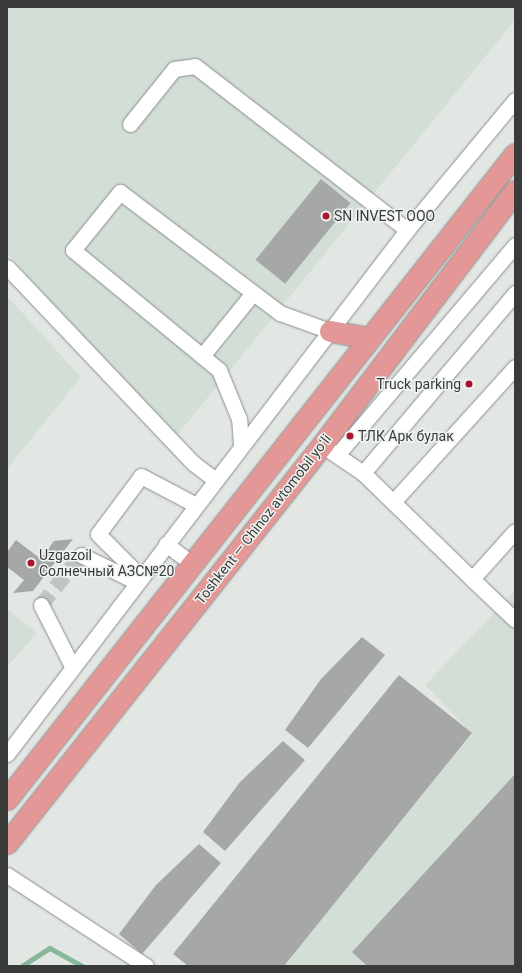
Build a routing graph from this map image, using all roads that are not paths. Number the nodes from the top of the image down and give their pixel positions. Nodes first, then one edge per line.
1 (515, 100) edge
2 (130, 124) dead end
3 (515, 154) edge
4 (515, 191) edge
5 (407, 230) junction
6 (515, 245) edge
7 (7, 267) edge
8 (515, 292) edge
9 (253, 293) junction
10 (330, 331) junction
11 (368, 338) junction
12 (202, 356) junction
13 (515, 367) edge
14 (241, 445) junction
15 (329, 450) junction
16 (363, 473) junction
17 (214, 479) junction
18 (393, 502) junction
19 (196, 505) junction
20 (515, 531) edge
21 (166, 544) junction
22 (81, 555) dead end
23 (185, 570) junction
24 (139, 579) junction
25 (472, 579) junction
26 (198, 600) junction
27 (41, 605) dead end
28 (515, 620) edge
29 (72, 666) junction
30 (7, 754) edge
31 (7, 799) edge
32 (7, 843) edge
33 (7, 875) edge
34 (146, 966) edge

1 - 5 street
2 - 5 street
3 - 11 highway, Toshkent — Chinoz avtomobil yoʻli
4 - 15 highway, Toshkent — Chinoz avtomobil yoʻli
5 - 10 street
6 - 15 street
7 - 17 street
8 - 16 street
9 - 10 street
9 - 12 street
9 - 12 street
10 - 11 highway
10 - 14 street
11 - 23 highway, Toshkent — Chinoz avtomobil yoʻli
12 - 14 street
13 - 18 street
14 - 17 street
15 - 16 street
15 - 26 highway, Toshkent — Chinoz avtomobil yoʻli
16 - 18 street
17 - 19 street
18 - 25 street
19 - 21 street
19 - 24 street
20 - 25 street
21 - 23 street
21 - 24 street
22 - 24 street
23 - 26 highway
23 - 31 highway, Toshkent — Chinoz avtomobil yoʻli
24 - 29 street
25 - 28 street
26 - 32 highway, Toshkent — Chinoz avtomobil yoʻli
27 - 29 street
29 - 30 street
33 - 34 street

